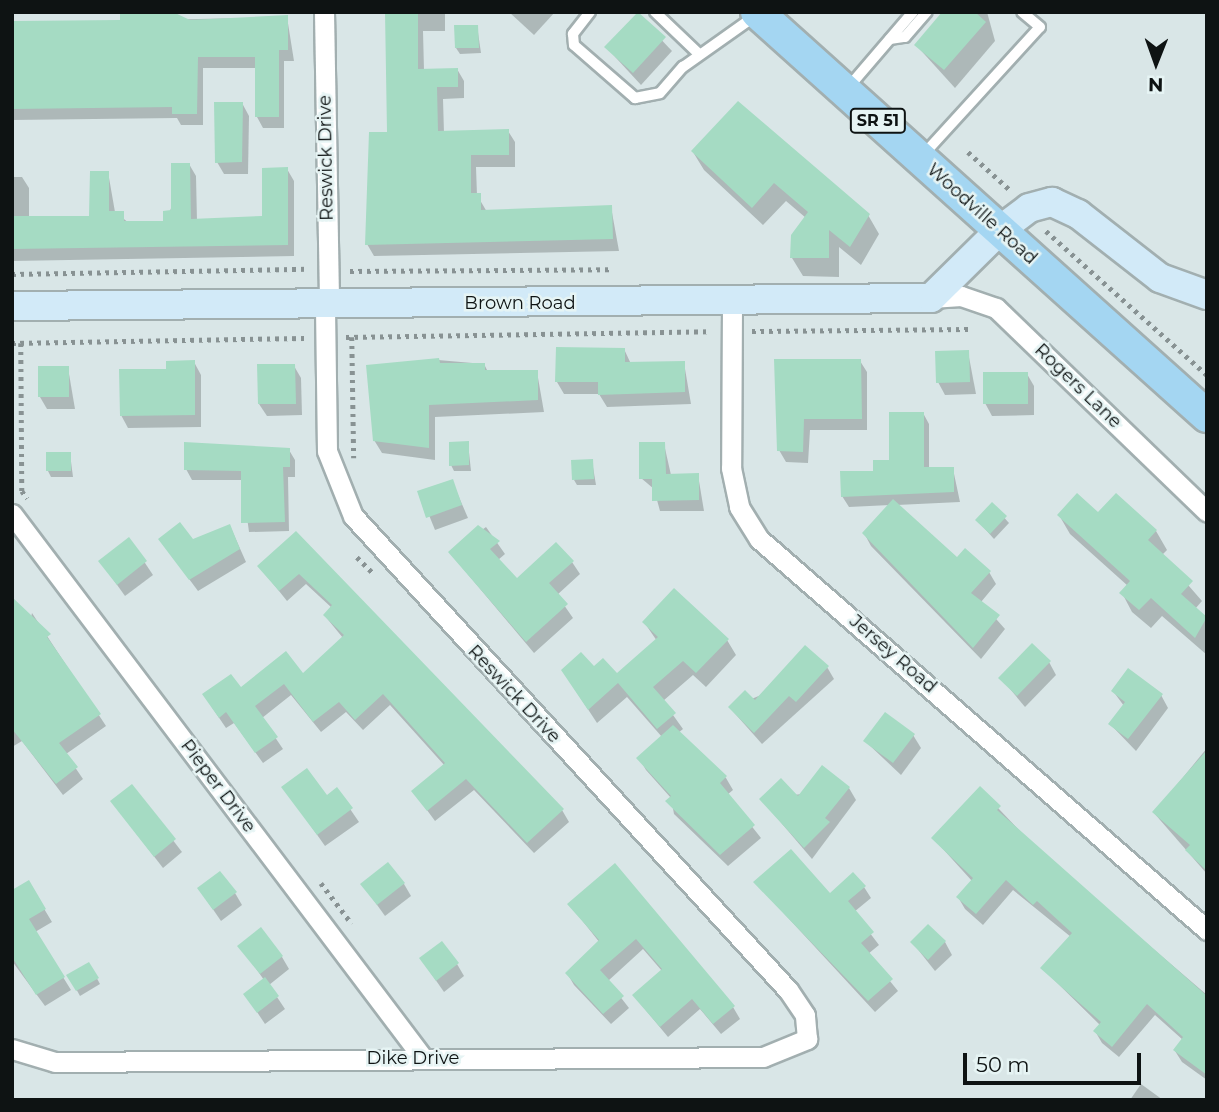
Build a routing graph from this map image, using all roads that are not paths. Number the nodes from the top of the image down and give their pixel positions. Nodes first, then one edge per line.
1 (324, 12) edge
2 (590, 12) edge
3 (655, 12) edge
4 (912, 12) edge
5 (927, 12) edge
6 (1022, 12) edge
7 (757, 13) edge
8 (890, 39) junction
9 (699, 54) junction
10 (846, 91) junction
11 (920, 158) junction
12 (1000, 229) junction
13 (1207, 295) edge
14 (931, 298) junction
15 (327, 303) junction
16 (733, 304) junction
17 (12, 306) edge
18 (1207, 416) edge
19 (1207, 512) edge
20 (12, 514) edge
21 (1207, 930) edge
22 (807, 1039) joint
23 (14, 1050) edge
24 (423, 1058) junction

1 - 15 street, Reswick Drive
2 - 9 lane
3 - 9 lane
4 - 8 lane
5 - 8 lane
6 - 11 lane
7 - 9 lane
7 - 10 main road, Woodville Road / SR 51
8 - 10 lane
10 - 11 main road, Woodville Road / SR 51
11 - 12 main road, Woodville Road / SR 51
12 - 13 street
12 - 14 street
12 - 18 main road, Woodville Road / SR 51
14 - 16 street, Brown Road
14 - 19 street, Rogers Lane
15 - 16 street, Brown Road
15 - 17 street, Brown Road
15 - 22 street, Reswick Drive
16 - 21 street, Jersey Road
20 - 24 street, Pieper Drive
22 - 24 street, Dike Drive
23 - 24 street, Dike Drive

